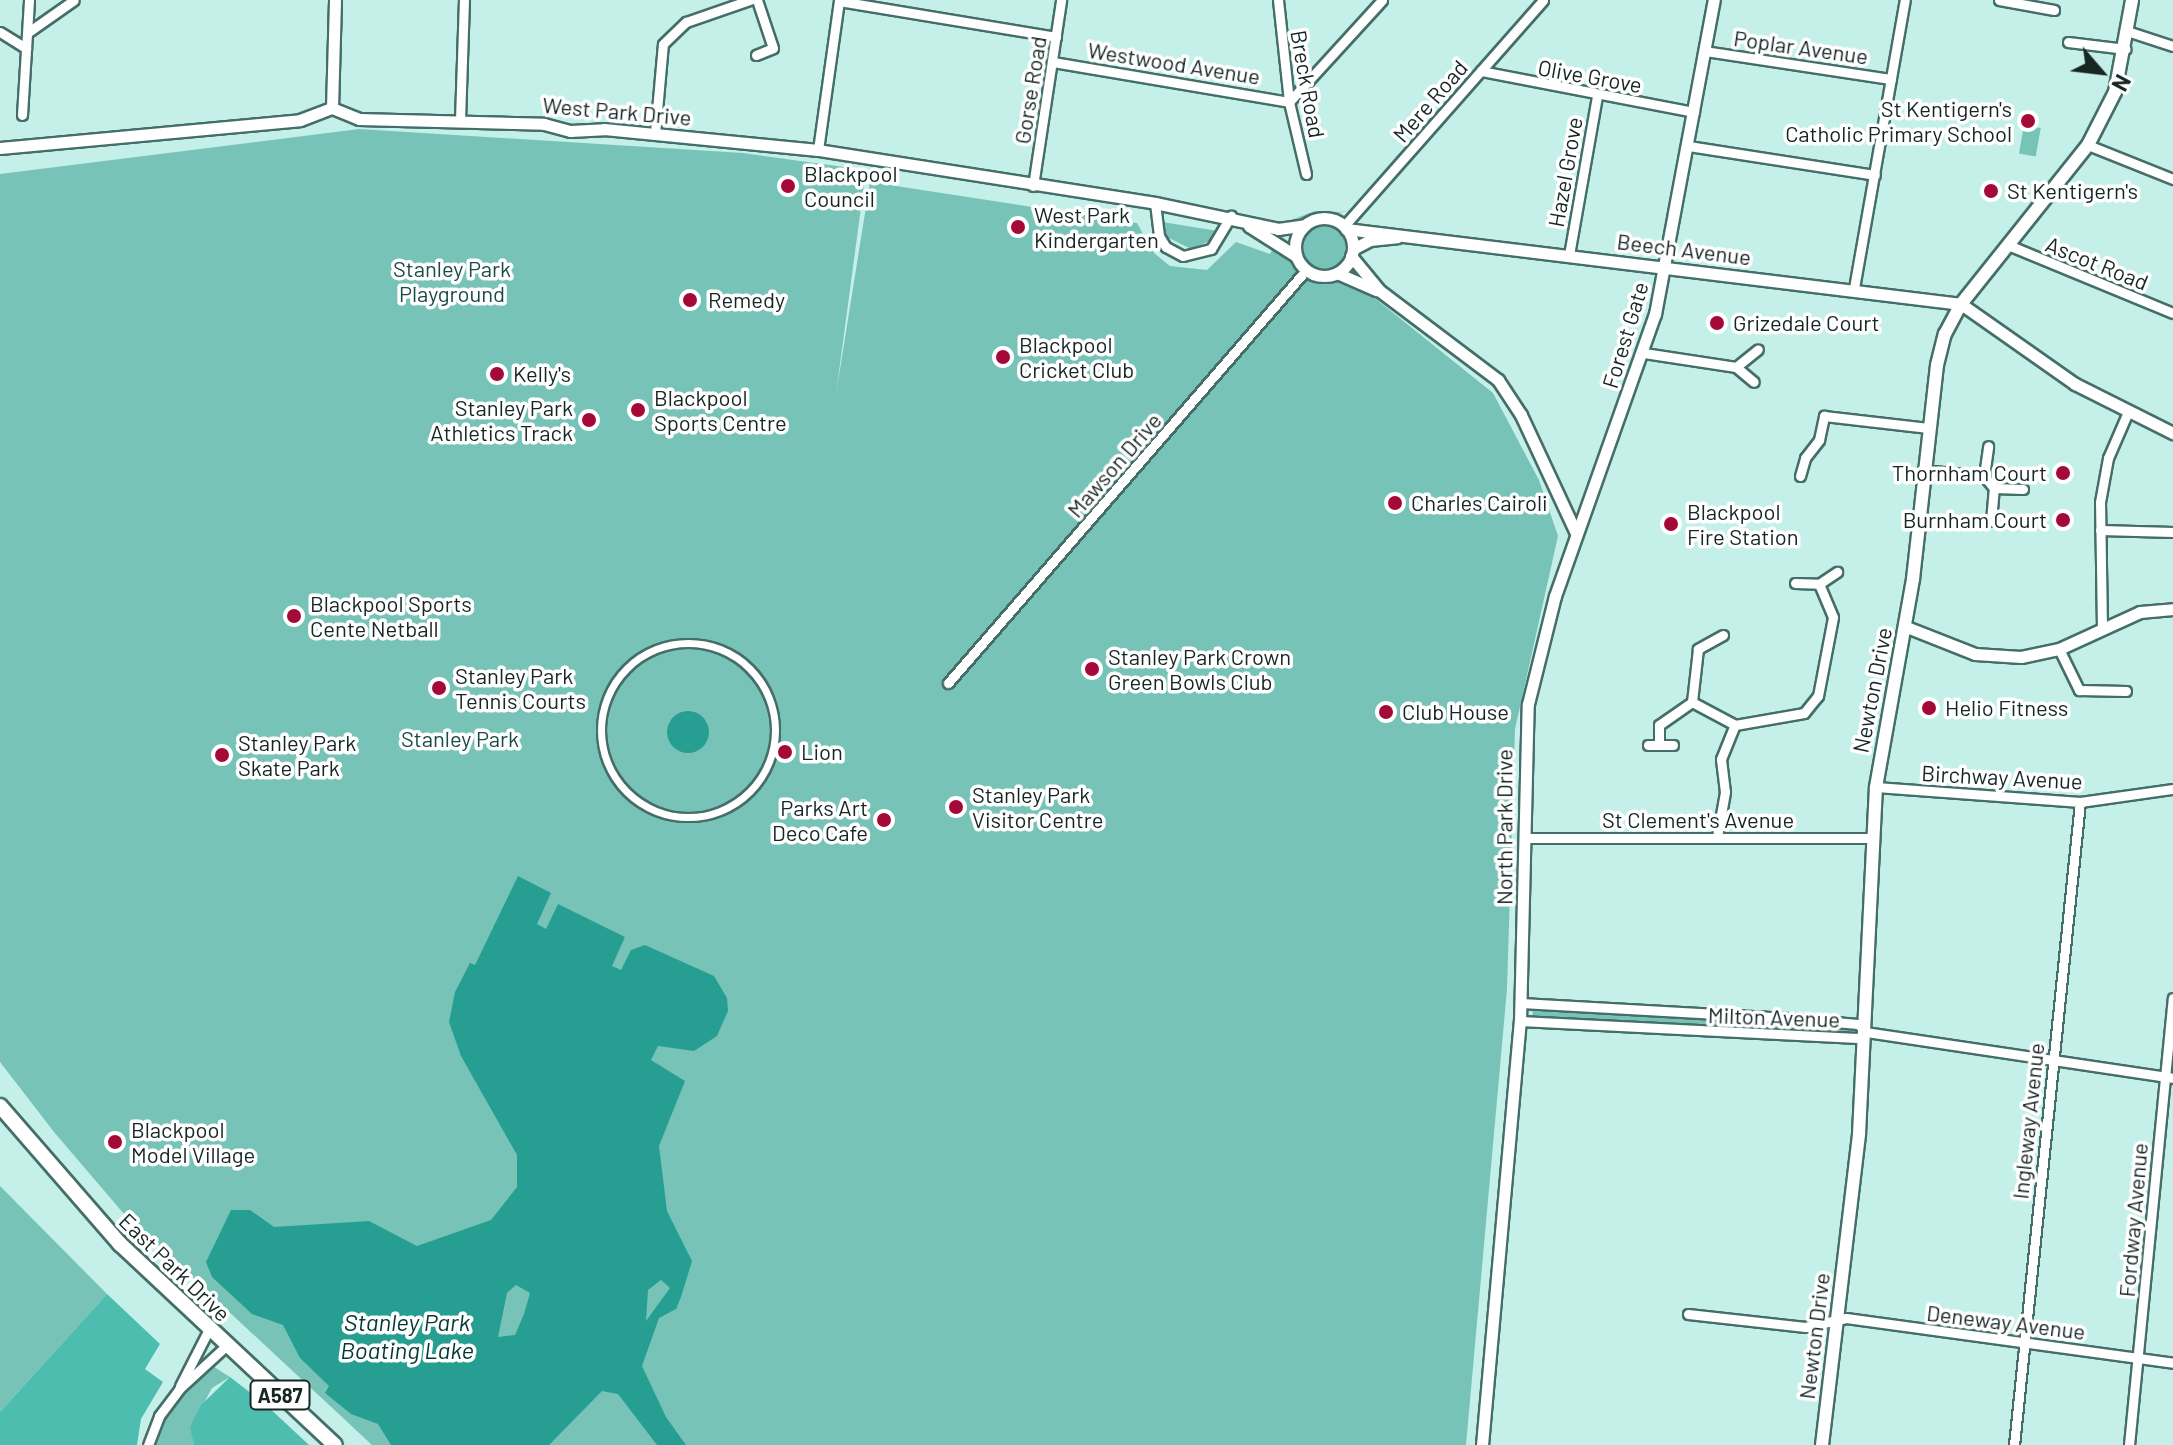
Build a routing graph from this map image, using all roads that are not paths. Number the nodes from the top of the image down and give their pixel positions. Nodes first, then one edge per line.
1 (29, 0) edge
2 (74, 0) edge
3 (335, 0) edge
4 (464, 0) edge
5 (750, 0) edge
6 (757, 0) edge
7 (839, 0) edge
8 (1061, 0) edge
9 (1278, 0) edge
10 (1382, 0) edge
11 (1543, 0) edge
12 (1714, 0) edge
13 (1905, 0) edge
14 (1999, 0) edge
15 (2132, 0) edge
16 (2054, 10) dead end
17 (0, 32) edge
18 (2130, 32) junction
19 (27, 33) junction
20 (1056, 37) junction
21 (2068, 42) dead end
22 (2173, 46) edge
23 (26, 48) junction
24 (2126, 49) junction
25 (1705, 51) junction
26 (756, 55) dead end
27 (1053, 62) junction
28 (1481, 71) junction
29 (1891, 79) junction
30 (1597, 96) junction
31 (1289, 102) junction
32 (332, 108) junction
33 (1694, 112) junction
34 (22, 115) dead end
35 (460, 120) junction
36 (655, 133) junction
37 (2088, 145) junction
38 (1688, 146) junction
39 (0, 148) edge
40 (818, 150) junction
41 (1306, 174) dead end
42 (1875, 175) junction
43 (2173, 179) edge
44 (1033, 186) junction
45 (1155, 203) junction
46 (1231, 216) junction
47 (1305, 225) junction
48 (1345, 227) junction
49 (1401, 236) junction
50 (2008, 245) junction
51 (1352, 252) junction
52 (1569, 255) junction
53 (1296, 256) junction
54 (1665, 268) junction
55 (1306, 270) junction
56 (1337, 273) junction
57 (1854, 288) junction
58 (1380, 291) junction
59 (1961, 304) junction
60 (2173, 313) edge
61 (1758, 349) dead end
62 (1644, 353) junction
63 (1736, 367) junction
64 (1754, 382) dead end
65 (2127, 414) junction
66 (1928, 428) junction
67 (2173, 433) edge
68 (1988, 446) dead end
69 (1923, 470) junction
70 (1800, 476) dead end
71 (1984, 476) junction
72 (1994, 488) junction
73 (2023, 489) dead end
74 (1991, 521) dead end
75 (2100, 530) junction
76 (2173, 532) edge
77 (1576, 533) junction
78 (1837, 572) dead end
79 (1795, 583) dead end
80 (1819, 584) junction
81 (2173, 609) edge
82 (1904, 626) junction
83 (2102, 628) junction
84 (1723, 635) dead end
85 (1687, 647) dead end
86 (1698, 649) junction
87 (2059, 649) junction
88 (948, 683) dead end
89 (609, 691) joint
90 (2126, 691) dead end
91 (1692, 702) junction
92 (1735, 725) junction
93 (1673, 745) dead end
94 (1876, 787) junction
95 (2173, 789) edge
96 (2080, 802) junction
97 (1717, 837) junction
98 (1524, 838) junction
99 (1872, 838) junction
100 (2173, 998) edge
101 (1521, 1003) junction
102 (1520, 1021) junction
103 (1866, 1032) junction
104 (2053, 1058) junction
105 (2168, 1078) edge
106 (0, 1106) edge
107 (1688, 1314) dead end
108 (1835, 1320) junction
109 (208, 1331) junction
110 (2023, 1342) junction
111 (226, 1346) junction
112 (2138, 1357) junction
113 (2173, 1363) edge
114 (179, 1389) junction
115 (148, 1445) edge
116 (335, 1445) edge
117 (1482, 1445) edge
118 (1822, 1445) edge
119 (2014, 1445) edge
120 (2129, 1445) edge

1 - 19 street
2 - 19 street
3 - 32 street
4 - 35 street
5 - 36 street
6 - 26 street
7 - 20 street
7 - 40 street
8 - 20 street, Gorse Road
9 - 31 street, Breck Road
10 - 31 street
11 - 28 street, Mere Road
12 - 25 street, Forest Gate
13 - 29 street
14 - 16 street
15 - 18 main road, Newton Drive
17 - 23 street
18 - 22 street
18 - 24 main road, Newton Drive
19 - 23 street
20 - 27 street, Gorse Road
21 - 24 street
23 - 34 street
24 - 37 main road, Newton Drive
25 - 29 street, Poplar Avenue
25 - 33 street, Forest Gate
27 - 31 street, Westwood Avenue
27 - 44 street, Gorse Road
28 - 30 street, Olive Grove
28 - 48 street, Mere Road
29 - 42 street
30 - 33 street, Olive Grove
30 - 52 street, Hazel Grove
31 - 41 street, Breck Road
32 - 35 street, West Park Drive
32 - 39 street
33 - 38 street, Forest Gate
35 - 36 street, West Park Drive
36 - 40 street, West Park Drive
37 - 43 street
37 - 50 main road, Newton Drive
38 - 42 street
38 - 54 street, Forest Gate
40 - 44 street, West Park Drive
42 - 57 street
44 - 45 street, West Park Drive
45 - 46 street, West Park Drive
45 - 46 street
46 - 47 street, West Park Drive
46 - 53 street, West Park Drive
47 - 48 street
47 - 53 street
48 - 49 street, Beech Avenue
48 - 51 street
49 - 51 street, Beech Avenue
49 - 52 street, Beech Avenue
50 - 59 main road, Newton Drive
50 - 60 street, Ascot Road
51 - 56 street
51 - 58 street
52 - 54 street, Beech Avenue
53 - 55 street
54 - 57 street, Beech Avenue
54 - 62 street, Forest Gate
55 - 56 street
55 - 88 street, Mawson Drive
56 - 58 street
57 - 59 street, Beech Avenue
58 - 77 street
59 - 65 street
59 - 66 main road, Newton Drive
61 - 63 street
62 - 63 street
62 - 77 street, Forest Gate
63 - 64 street
65 - 67 street
65 - 75 street
66 - 69 main road, Newton Drive
66 - 70 street
68 - 71 street
69 - 71 street
69 - 82 main road, Newton Drive
71 - 72 street
72 - 73 street
72 - 74 street
75 - 76 street
75 - 83 street
77 - 98 street, North Park Drive
78 - 80 street
79 - 80 street
80 - 92 street
81 - 83 street
82 - 87 street
82 - 94 main road, Newton Drive
83 - 87 street
84 - 86 street
85 - 86 street
86 - 91 street
87 - 90 street
89 - 89 street
91 - 92 street
91 - 93 street
92 - 97 street
94 - 96 street, Birchway Avenue
94 - 99 main road, Newton Drive
95 - 96 street, Birchway Avenue
96 - 104 street, Ingleway Avenue
97 - 98 street, St Clement's Avenue
97 - 99 street, St Clement's Avenue
98 - 101 street, North Park Drive
99 - 103 main road, Newton Drive
100 - 105 street, Fordway Avenue
101 - 102 street, North Park Drive
101 - 103 street, Milton Avenue
102 - 103 street, Milton Avenue
102 - 117 street, North Park Drive
103 - 104 street
103 - 108 main road, Newton Drive
104 - 105 street
104 - 110 street, Ingleway Avenue
105 - 112 street, Fordway Avenue
106 - 109 main road, East Park Drive / A587
107 - 108 street, Deneway Avenue
108 - 110 street, Deneway Avenue
108 - 118 main road, Newton Drive
109 - 111 main road, East Park Drive / A587
109 - 114 street
110 - 112 street, Deneway Avenue
110 - 119 street, Ingleway Avenue
111 - 114 street
111 - 116 main road, East Park Drive / A587
112 - 113 street, Deneway Avenue
112 - 120 street, Fordway Avenue
114 - 115 street

